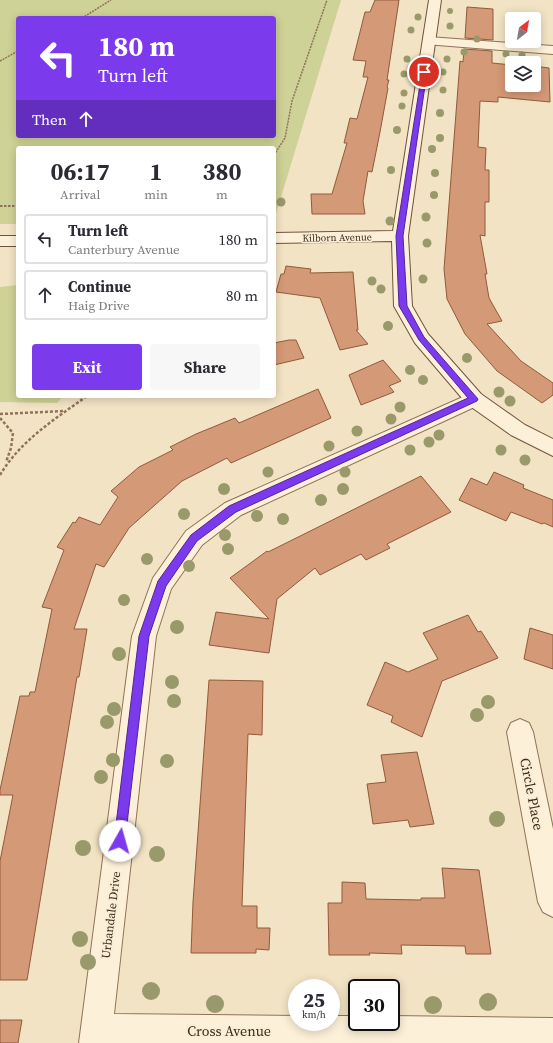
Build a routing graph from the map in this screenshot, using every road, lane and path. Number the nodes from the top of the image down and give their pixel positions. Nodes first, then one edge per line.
1 (111, 0) edge
2 (327, 0) edge
3 (434, 0) edge
4 (85, 16) edge
5 (429, 42) junction
6 (553, 50) edge
7 (16, 52) edge
8 (0, 61) edge
9 (276, 152) edge
10 (0, 206) edge
11 (16, 206) edge
12 (400, 236) junction
13 (276, 238) edge
14 (0, 241) edge
15 (16, 241) edge
16 (84, 398) edge
17 (474, 399) junction
18 (65, 411) junction
19 (0, 414) edge
20 (0, 418) edge
21 (553, 448) edge
22 (5, 464) junction
23 (0, 475) edge
24 (520, 732) dead end
25 (553, 902) edge
26 (553, 1034) edge
27 (96, 1036) edge

1 - 4 path
2 - 9 path
3 - 5 street
5 - 6 street
5 - 12 street
7 - 8 path
10 - 11 path
12 - 13 street, Kilborn Avenue
12 - 17 street
14 - 15 street
16 - 18 path
17 - 21 street
17 - 27 street, Urbandale Drive
18 - 19 path
18 - 22 path
20 - 22 path
22 - 23 path
24 - 25 street, Circle Place
26 - 27 street, Cross Avenue

